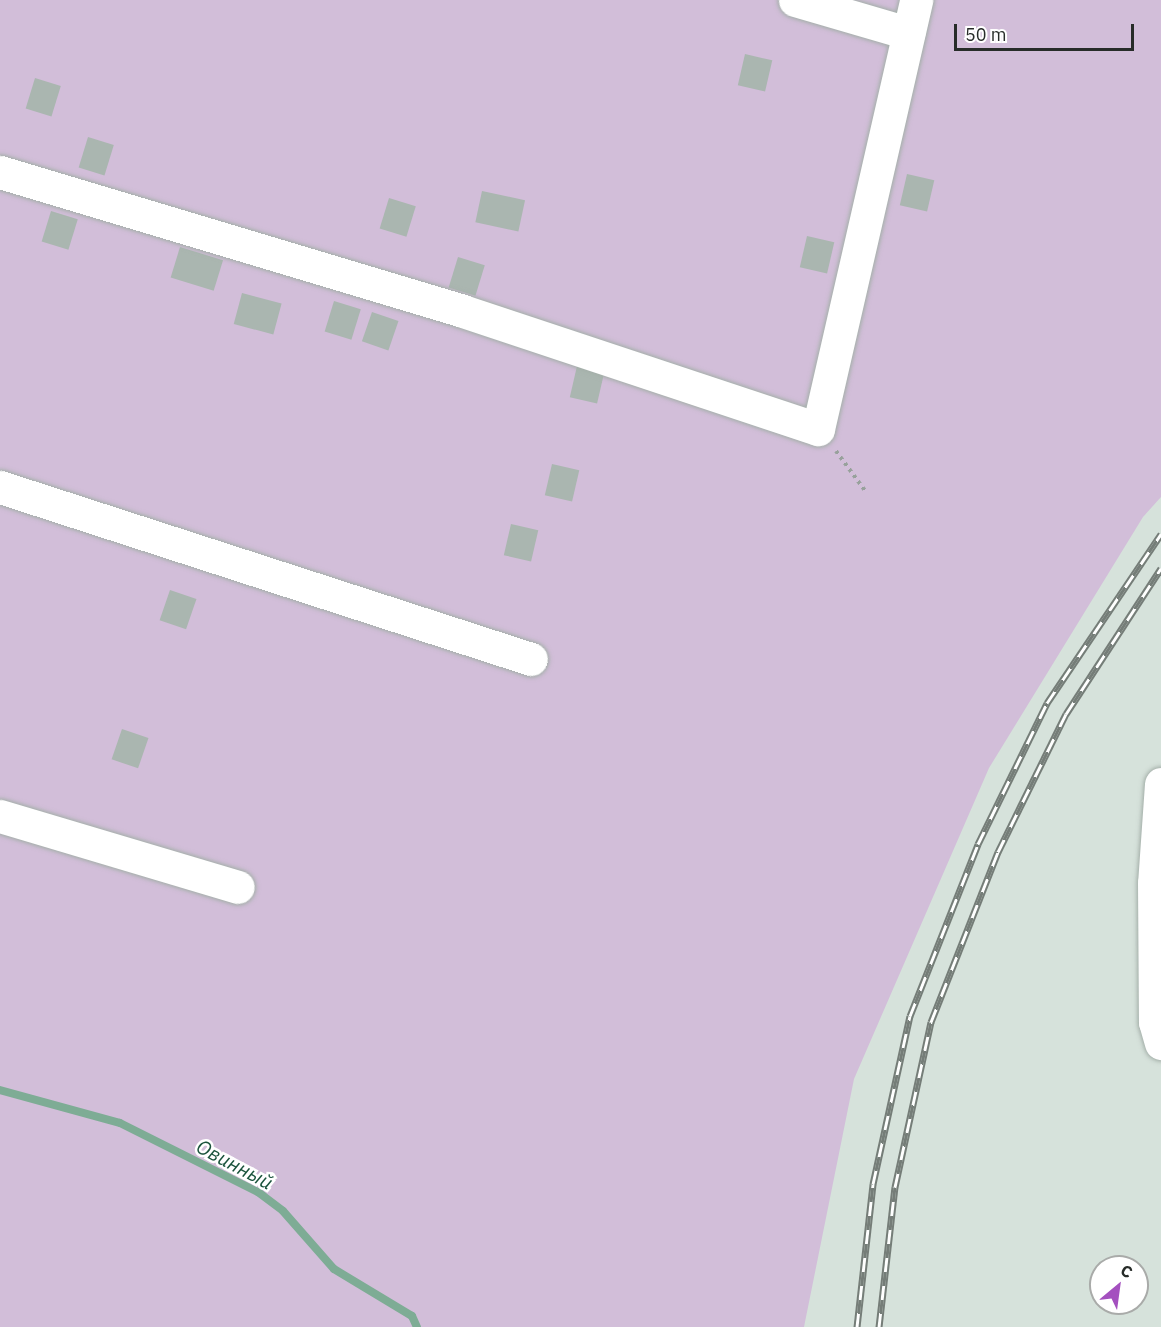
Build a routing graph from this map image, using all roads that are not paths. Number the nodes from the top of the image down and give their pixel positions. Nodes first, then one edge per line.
1 (795, 0) edge
2 (916, 0) edge
3 (908, 33) junction
4 (0, 172) edge
5 (0, 487) edge
6 (531, 659) dead end
7 (1161, 784) edge
8 (0, 816) edge
9 (238, 888) dead end
10 (1161, 1043) edge

1 - 3 street
2 - 3 street
3 - 4 street
5 - 6 street
7 - 10 street
8 - 9 street

